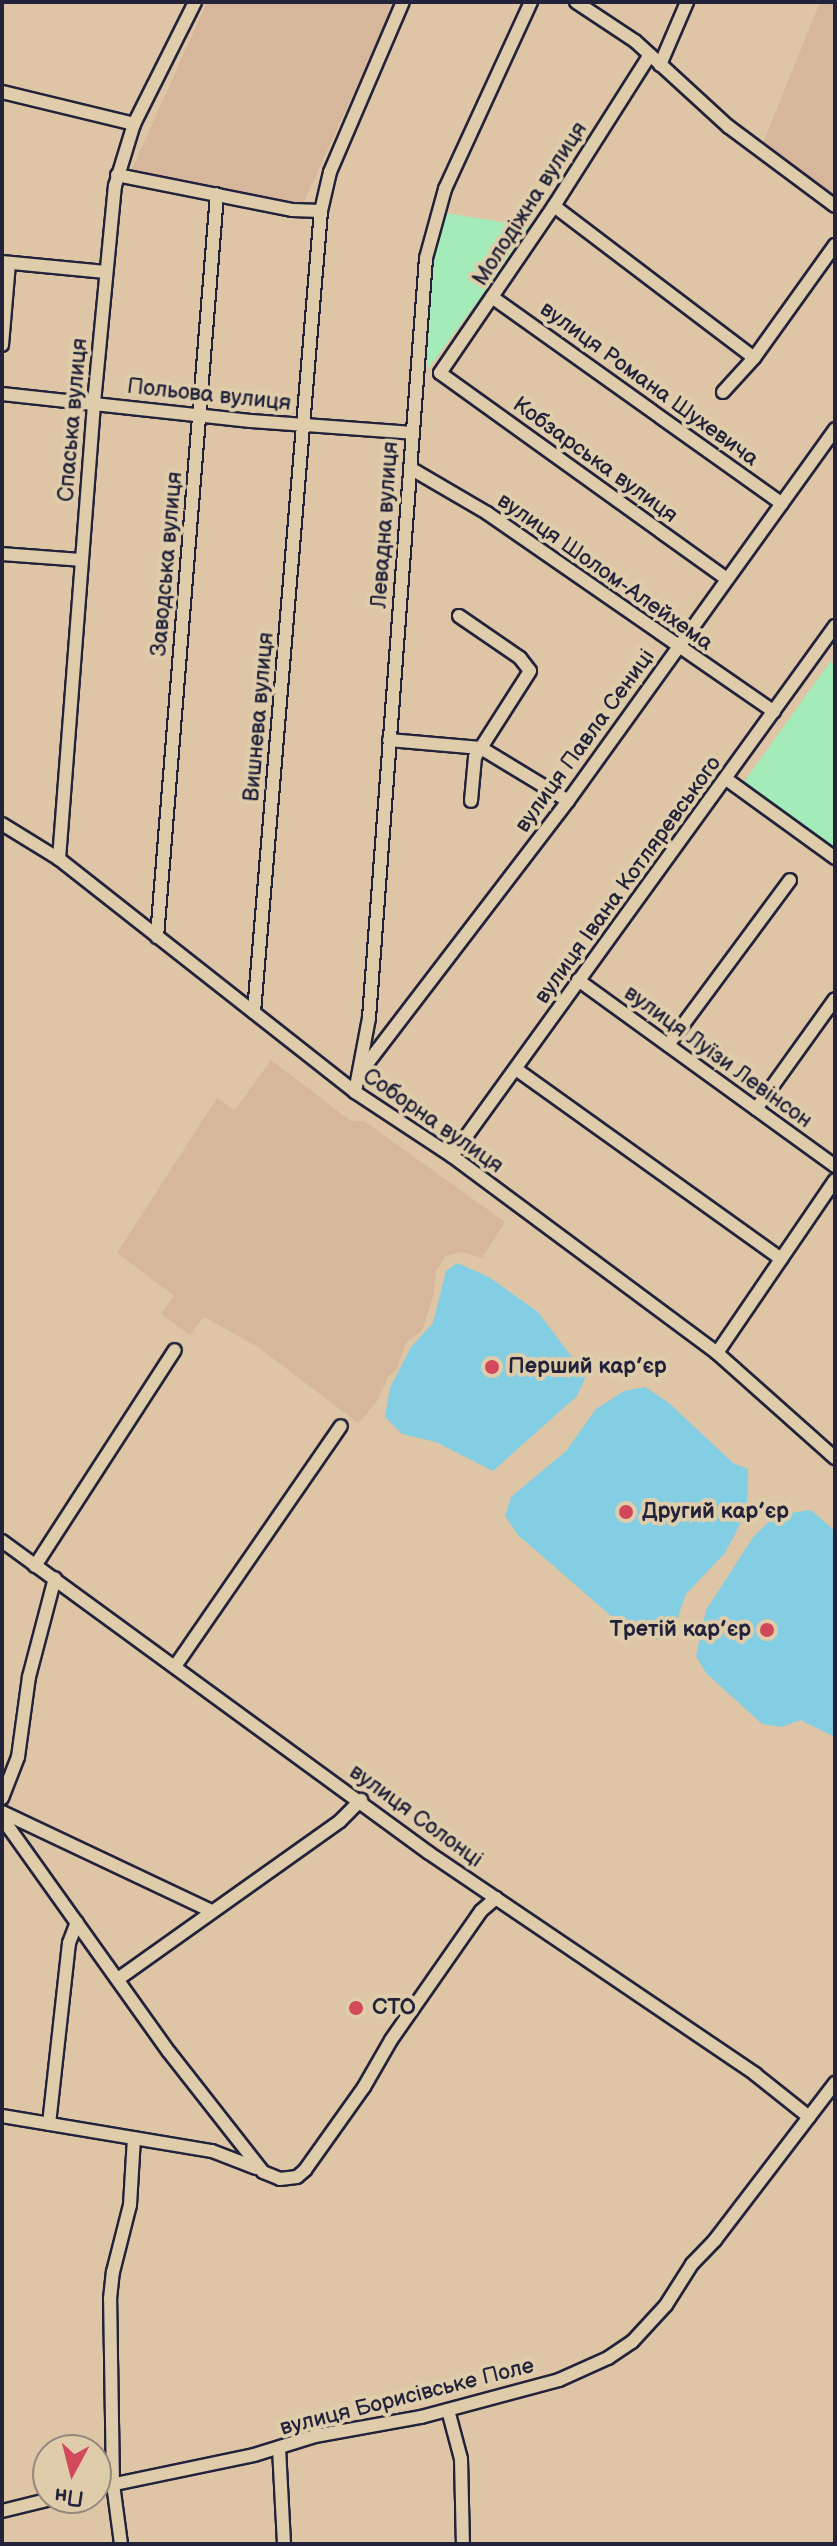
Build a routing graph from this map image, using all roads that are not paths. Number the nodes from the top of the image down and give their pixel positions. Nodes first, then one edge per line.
1 (195, 2) edge
2 (403, 2) edge
3 (531, 2) edge
4 (576, 2) edge
5 (687, 2) edge
6 (650, 55) junction
7 (660, 65) junction
8 (2, 92) edge
9 (134, 124) junction
10 (117, 175) junction
11 (217, 194) junction
12 (554, 206) junction
13 (835, 206) edge
14 (321, 211) junction
15 (835, 245) edge
16 (6, 263) edge
17 (106, 272) junction
18 (492, 297) junction
19 (2, 345) edge
20 (754, 358) junction
21 (440, 373) junction
22 (418, 375) junction
23 (723, 392) dead end
24 (2, 394) edge
25 (94, 403) junction
26 (199, 413) junction
27 (304, 425) junction
28 (835, 429) edge
29 (413, 433) junction
30 (410, 468) junction
31 (782, 504) junction
32 (2, 554) edge
33 (81, 560) junction
34 (727, 579) junction
35 (459, 616) dead end
36 (835, 626) edge
37 (823, 643) junction
38 (678, 648) junction
39 (835, 651) edge
40 (774, 712) junction
41 (389, 740) junction
42 (481, 748) junction
43 (726, 779) junction
44 (471, 801) dead end
45 (568, 801) junction
46 (2, 824) edge
47 (835, 858) edge
48 (59, 859) junction
49 (790, 880) dead end
50 (157, 937) junction
51 (578, 980) junction
52 (835, 999) edge
53 (254, 1012) junction
54 (668, 1045) junction
55 (516, 1069) junction
56 (361, 1072) junction
57 (355, 1092) junction
58 (756, 1109) junction
59 (452, 1156) junction
60 (835, 1166) edge
61 (835, 1180) edge
62 (781, 1259) junction
63 (175, 1350) dead end
64 (717, 1353) junction
65 (341, 1426) dead end
66 (835, 1458) edge
67 (2, 1541) edge
68 (35, 1566) junction
69 (55, 1578) junction
70 (176, 1665) junction
71 (2, 1798) edge
72 (361, 1800) junction
73 (2, 1812) edge
74 (2, 1818) edge
75 (496, 1898) junction
76 (211, 1911) junction
77 (77, 1922) junction
78 (118, 1979) junction
79 (835, 2083) edge
80 (2, 2116) edge
81 (809, 2117) junction
82 (49, 2124) junction
83 (134, 2138) junction
84 (263, 2172) junction
85 (448, 2410) junction
86 (279, 2448) junction
87 (113, 2484) junction
88 (32, 2504) edge
89 (2, 2511) edge
90 (121, 2544) edge
91 (284, 2544) edge
92 (463, 2544) edge

1 - 9 street, Спаська вулиця
2 - 14 street, Вишнева вулиця
3 - 22 street, Левадна вулиця
4 - 6 street
5 - 7 street
6 - 7 street
6 - 12 street, Молодіжна вулиця
7 - 13 street
8 - 9 street
9 - 10 street, Спаська вулиця
10 - 11 street
10 - 17 street, Спаська вулиця
11 - 14 street
11 - 26 street, Заводська вулиця
12 - 18 street, Молодіжна вулиця
12 - 20 street
14 - 27 street, Вишнева вулиця
15 - 20 street
16 - 17 street
16 - 19 street
17 - 25 street, Спаська вулиця
18 - 21 street, Молодіжна вулиця
18 - 31 street, вулиця Романа Шухевича
20 - 23 street
21 - 22 street
21 - 34 street, Кобзарська вулиця
22 - 29 street, Левадна вулиця
24 - 25 street, Польова вулиця
25 - 26 street, Польова вулиця
25 - 33 street, Спаська вулиця
26 - 27 street, Польова вулиця
26 - 50 street, Заводська вулиця
27 - 29 street, Польова вулиця
27 - 53 street, Вишнева вулиця
28 - 31 street, вулиця Павла Сениці
29 - 30 street, Левадна вулиця
30 - 38 street, вулиця Шолом-Алейхема
30 - 41 street, Левадна вулиця
31 - 34 street, вулиця Павла Сениці
32 - 33 street
33 - 48 street, Спаська вулиця
34 - 38 street, вулиця Павла Сениці
35 - 42 street
36 - 37 street, вулиця Івана Котляревського
37 - 39 street
37 - 40 street, вулиця Івана Котляревського
38 - 40 street, вулиця Шолом-Алейхема
38 - 45 street, вулиця Павла Сениці
40 - 43 street, вулиця Івана Котляревського
41 - 42 street
41 - 56 street, Левадна вулиця
42 - 44 street
42 - 45 street
43 - 47 street
43 - 51 street, вулиця Івана Котляревського
45 - 56 street, вулиця Павла Сениці
46 - 48 street, Соборна вулиця
48 - 50 street, Соборна вулиця
49 - 54 street
50 - 53 street, Соборна вулиця
51 - 54 street, вулиця Луїзи Левінсон
51 - 55 street, вулиця Івана Котляревського
52 - 58 street
53 - 57 street, Соборна вулиця
54 - 58 street, вулиця Луїзи Левінсон
55 - 59 street, вулиця Івана Котляревського
55 - 62 street
56 - 57 street
57 - 59 street, Соборна вулиця
58 - 60 street, вулиця Луїзи Левінсон
59 - 64 street, Соборна вулиця
61 - 62 street
62 - 64 street
63 - 68 street
64 - 66 street, Соборна вулиця
65 - 70 street
67 - 68 street, вулиця Солонці
68 - 69 street, вулиця Солонці
69 - 70 street, вулиця Солонці
69 - 71 street
70 - 72 street, вулиця Солонці
72 - 75 street, вулиця Солонці
72 - 76 street
73 - 76 street
74 - 77 street
75 - 81 street, вулиця Солонці
75 - 84 street
76 - 78 street
77 - 78 street
77 - 82 street
78 - 84 street
79 - 81 street, вулиця Борисівське Поле
80 - 82 street
81 - 85 street, вулиця Борисівське Поле
82 - 83 street
83 - 84 street
83 - 87 street
85 - 86 street, вулиця Борисівське Поле
85 - 92 street
86 - 87 street, вулиця Борисівське Поле
86 - 91 street
87 - 90 street
88 - 89 street

